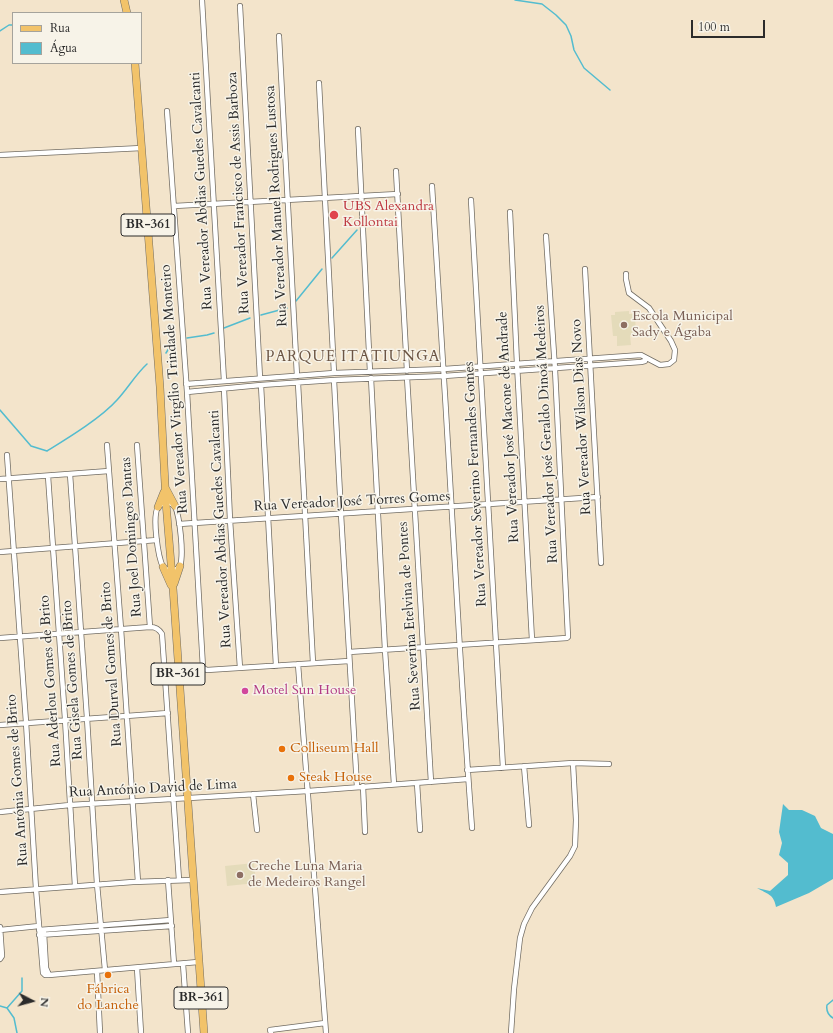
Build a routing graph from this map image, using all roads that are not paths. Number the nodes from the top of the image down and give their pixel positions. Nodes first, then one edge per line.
1 (124, 0) edge
2 (202, 0) edge
3 (240, 6) dead end
4 (127, 12) edge
5 (279, 36) dead end
6 (135, 64) edge
7 (319, 83) dead end
8 (167, 111) dead end
9 (358, 129) dead end
10 (142, 148) junction
11 (0, 155) edge
12 (396, 171) dead end
13 (432, 186) dead end
14 (398, 194) junction
15 (361, 196) junction
16 (324, 197) junction
17 (289, 200) junction
18 (472, 200) dead end
19 (251, 202) junction
20 (213, 204) junction
21 (174, 206) junction
22 (510, 212) dead end
23 (546, 236) dead end
24 (585, 269) dead end
25 (626, 274) dead end
26 (590, 359) junction
27 (645, 359) junction
28 (554, 361) junction
29 (517, 364) junction
30 (591, 366) junction
31 (480, 367) junction
32 (444, 369) junction
33 (555, 369) junction
34 (407, 371) junction
35 (518, 371) junction
36 (370, 372) junction
37 (334, 373) junction
38 (481, 374) junction
39 (297, 376) junction
40 (444, 376) junction
41 (407, 377) junction
42 (260, 378) junction
43 (371, 378) junction
44 (334, 380) junction
45 (224, 382) junction
46 (298, 383) junction
47 (186, 384) junction
48 (261, 385) junction
49 (224, 389) junction
50 (187, 392) junction
51 (107, 445) dead end
52 (137, 445) dead end
53 (7, 455) dead end
54 (109, 471) junction
55 (70, 474) junction
56 (48, 476) junction
57 (0, 479) edge
58 (8, 479) junction
59 (165, 487) junction
60 (598, 497) junction
61 (561, 500) junction
62 (524, 502) junction
63 (166, 503) junction
64 (488, 505) junction
65 (175, 506) junction
66 (158, 507) junction
67 (451, 507) junction
68 (414, 509) junction
69 (378, 512) junction
70 (341, 514) junction
71 (305, 516) junction
72 (267, 518) junction
73 (230, 520) junction
74 (194, 523) junction
75 (179, 524) junction
76 (157, 540) junction
77 (144, 541) junction
78 (114, 544) junction
79 (75, 546) junction
80 (54, 549) junction
81 (13, 551) junction
82 (0, 552) edge
83 (601, 563) dead end
84 (180, 566) junction
85 (163, 567) junction
86 (172, 571) junction
87 (173, 589) junction
88 (150, 627) junction
89 (121, 629) junction
90 (81, 632) junction
91 (59, 633) junction
92 (20, 637) junction
93 (0, 638) edge
94 (532, 640) junction
95 (496, 643) junction
96 (460, 645) junction
97 (422, 647) junction
98 (385, 650) junction
99 (349, 652) junction
100 (350, 661) junction
101 (313, 663) junction
102 (298, 664) junction
103 (276, 666) junction
104 (240, 668) junction
105 (168, 713) junction
106 (127, 715) junction
107 (87, 718) junction
108 (65, 719) junction
109 (26, 722) junction
110 (0, 725) edge
111 (573, 763) junction
112 (609, 764) dead end
113 (524, 766) junction
114 (503, 768) junction
115 (467, 770) junction
116 (468, 779) junction
117 (431, 782) junction
118 (417, 783) junction
119 (394, 784) junction
120 (360, 787) junction
121 (308, 791) junction
122 (253, 794) junction
123 (187, 799) junction
124 (173, 800) junction
125 (132, 802) junction
126 (93, 804) junction
127 (70, 805) junction
128 (31, 809) junction
129 (0, 812) edge
130 (529, 825) dead end
131 (472, 828) dead end
132 (257, 830) dead end
133 (420, 830) dead end
134 (365, 832) dead end
135 (168, 880) junction
136 (178, 880) junction
137 (192, 880) junction
138 (138, 882) junction
139 (98, 884) junction
140 (75, 886) junction
141 (36, 889) junction
142 (0, 892) edge
143 (171, 920) junction
144 (101, 926) junction
145 (172, 926) junction
146 (0, 929) edge
147 (41, 931) junction
148 (102, 932) junction
149 (0, 959) edge
150 (198, 962) junction
151 (174, 964) junction
152 (183, 964) junction
153 (137, 968) junction
154 (105, 970) junction
155 (96, 971) junction
156 (325, 1023) junction
157 (270, 1031) edge
158 (100, 1033) edge
159 (141, 1033) edge
160 (188, 1033) edge
161 (204, 1033) edge
162 (326, 1033) edge
163 (511, 1033) edge

1 - 4 main road
2 - 20 street, Rua Vereador Abdias Guedes Cavalcanti
3 - 19 street, Rua Vereador Francisco de Assis Barboza
5 - 17 street, Rua Vereador Manuel Rodrigues Lustosa
6 - 10 main road, BR-361
7 - 16 street
8 - 21 street, Rua Vereador Virgílio Trindade Monteiro
9 - 15 street
10 - 11 street
10 - 59 main road, BR-361
12 - 14 street
13 - 32 street
14 - 15 street
14 - 34 street
15 - 16 street
15 - 36 street
16 - 17 street
16 - 37 street
17 - 19 street
17 - 39 street, Rua Vereador Manuel Rodrigues Lustosa
18 - 31 street, Rua Vereador Severino Fernandes Gomes
19 - 20 street
19 - 42 street, Rua Vereador Francisco de Assis Barboza
20 - 21 street
20 - 45 street, Rua Vereador Abdias Guedes Cavalcanti
21 - 47 street, Rua Vereador Virgílio Trindade Monteiro
22 - 29 street, Rua Vereador José Macone de Andrade
23 - 28 street, Rua Vereador José Geraldo Dinoá Medeiros
24 - 26 street, Rua Vereador Wilson Dias Novo
25 - 27 street
26 - 27 street
26 - 28 street
26 - 30 street, Rua Vereador Wilson Dias Novo
27 - 30 street
28 - 29 street
28 - 33 street, Rua Vereador José Geraldo Dinoá Medeiros
29 - 31 street
29 - 35 street, Rua Vereador José Macone de Andrade
30 - 33 street
30 - 60 street, Rua Vereador Wilson Dias Novo
31 - 32 street
31 - 38 street, Rua Vereador Severino Fernandes Gomes
32 - 34 street
32 - 40 street
33 - 35 street
33 - 61 street, Rua Vereador José Geraldo Dinoá Medeiros
34 - 36 street
35 - 38 street
35 - 62 street, Rua Vereador José Macone de Andrade
36 - 37 street
37 - 39 street
38 - 40 street
38 - 64 street, Rua Vereador Severino Fernandes Gomes
39 - 42 street
40 - 41 street
40 - 67 street
41 - 43 street
41 - 68 street, Rua Severina Etelvina de Pontes
42 - 45 street
43 - 44 street
43 - 69 street
44 - 46 street
44 - 70 street
45 - 47 street
46 - 48 street
46 - 71 street
47 - 50 street, Rua Vereador Virgílio Trindade Monteiro
48 - 49 street
48 - 72 street
49 - 50 street
49 - 73 street, Rua Vereador Abdias Guedes Cavalcanti
50 - 74 street, Rua Vereador Virgílio Trindade Monteiro
51 - 54 street, Rua Durval Gomes de Brito
52 - 77 street, Rua Joel Domingos Dantas
53 - 58 street, Rua Antónia Gomes de Brito
54 - 55 street
54 - 78 street, Rua Durval Gomes de Brito
55 - 56 street
55 - 79 street, Rua Gisela Gomes de Brito
56 - 58 street
56 - 80 street, Rua Aderlou Gomes de Brito
57 - 58 street
58 - 81 street, Rua Antónia Gomes de Brito
59 - 63 main road, BR-361
59 - 65 main road
59 - 66 main road
60 - 61 street, Rua Vereador José Torres Gomes
60 - 83 street, Rua Vereador Wilson Dias Novo
61 - 62 street, Rua Vereador José Torres Gomes
61 - 94 street, Rua Vereador José Geraldo Dinoá Medeiros
62 - 64 street, Rua Vereador José Torres Gomes
62 - 94 street, Rua Vereador José Macone de Andrade
63 - 65 street
63 - 66 street
63 - 86 main road, BR-361
64 - 67 street, Rua Vereador José Torres Gomes
64 - 95 street, Rua Vereador Severino Fernandes Gomes
65 - 75 street
66 - 76 street
67 - 68 street, Rua Vereador José Torres Gomes
67 - 96 street
68 - 69 street, Rua Vereador José Torres Gomes
68 - 97 street, Rua Severina Etelvina de Pontes
69 - 70 street, Rua Vereador José Torres Gomes
69 - 98 street
70 - 71 street, Rua Vereador José Torres Gomes
70 - 99 street
71 - 72 street, Rua Vereador José Torres Gomes
71 - 101 street
72 - 73 street, Rua Vereador José Torres Gomes
72 - 103 street
73 - 74 street, Rua Vereador José Torres Gomes
73 - 104 street, Rua Vereador Abdias Guedes Cavalcanti
74 - 75 street, Rua Vereador José Torres Gomes
74 - 104 street, Rua Vereador Virgílio Trindade Monteiro
75 - 84 street
76 - 77 street
76 - 85 street
77 - 78 street
77 - 88 street, Rua Joel Domingos Dantas
78 - 79 street
78 - 89 street, Rua Durval Gomes de Brito
79 - 80 street
79 - 90 street, Rua Gisela Gomes de Brito
80 - 81 street
80 - 91 street, Rua Aderlou Gomes de Brito
81 - 82 street
81 - 92 street, Rua Antónia Gomes de Brito
84 - 86 street
84 - 87 main road
85 - 86 street
85 - 87 main road
86 - 87 main road, BR-361
87 - 123 main road, BR-361
88 - 89 street
88 - 105 street
89 - 90 street
89 - 106 street, Rua Durval Gomes de Brito
90 - 91 street
90 - 107 street, Rua Gisela Gomes de Brito
91 - 92 street
91 - 108 street, Rua Aderlou Gomes de Brito
92 - 93 street
92 - 109 street, Rua Antónia Gomes de Brito
94 - 95 street
95 - 96 street
95 - 114 street, Rua Vereador Severino Fernandes Gomes
96 - 97 street
96 - 115 street
97 - 98 street
97 - 117 street, Rua Severina Etelvina de Pontes
98 - 99 street
98 - 119 street
99 - 100 street
100 - 101 street
100 - 120 street
101 - 102 street
102 - 103 street
102 - 121 street
103 - 104 street
105 - 106 street
105 - 124 street
106 - 107 street
106 - 125 street, Rua Durval Gomes de Brito
107 - 108 street
107 - 126 street, Rua Gisela Gomes de Brito
108 - 109 street
108 - 127 street, Rua Aderlou Gomes de Brito
109 - 110 street
109 - 128 street, Rua Antónia Gomes de Brito
111 - 112 street
111 - 113 street
111 - 163 street
113 - 114 street
113 - 130 street
114 - 115 street
115 - 116 street
116 - 117 street, Rua António David de Lima
116 - 131 street
117 - 118 street, Rua António David de Lima
118 - 119 street, Rua António David de Lima
118 - 133 street
119 - 120 street, Rua António David de Lima
120 - 121 street, Rua António David de Lima
120 - 134 street
121 - 122 street, Rua António David de Lima
121 - 156 street
122 - 123 street, Rua António David de Lima
122 - 132 street
123 - 124 street, Rua António David de Lima
123 - 137 main road, BR-361
124 - 125 street, Rua António David de Lima
124 - 136 street
125 - 126 street, Rua António David de Lima
125 - 138 street, Rua Durval Gomes de Brito
126 - 127 street, Rua António David de Lima
126 - 139 street, Rua Gisela Gomes de Brito
127 - 128 street, Rua António David de Lima
127 - 140 street, Rua Aderlou Gomes de Brito
128 - 129 street, Rua António David de Lima
128 - 141 street, Rua Antónia Gomes de Brito
135 - 136 street
135 - 138 street
135 - 143 street
136 - 137 street
137 - 150 main road, BR-361
138 - 139 street
139 - 140 street
139 - 144 street, Rua Gisela Gomes de Brito
140 - 141 street
141 - 142 street
141 - 147 street, Rua Antónia Gomes de Brito
143 - 144 street
143 - 145 street
144 - 147 street
144 - 148 street, Rua Gisela Gomes de Brito
145 - 148 street
145 - 151 street
146 - 147 street
146 - 149 street
147 - 148 street
147 - 155 street, Rua Antónia Gomes de Brito
148 - 154 street, Rua Gisela Gomes de Brito
150 - 152 street
150 - 161 main road, BR-361
151 - 152 street
151 - 153 street
152 - 160 street
153 - 154 street
153 - 159 street
154 - 155 street
155 - 158 street
156 - 157 street
156 - 162 street

